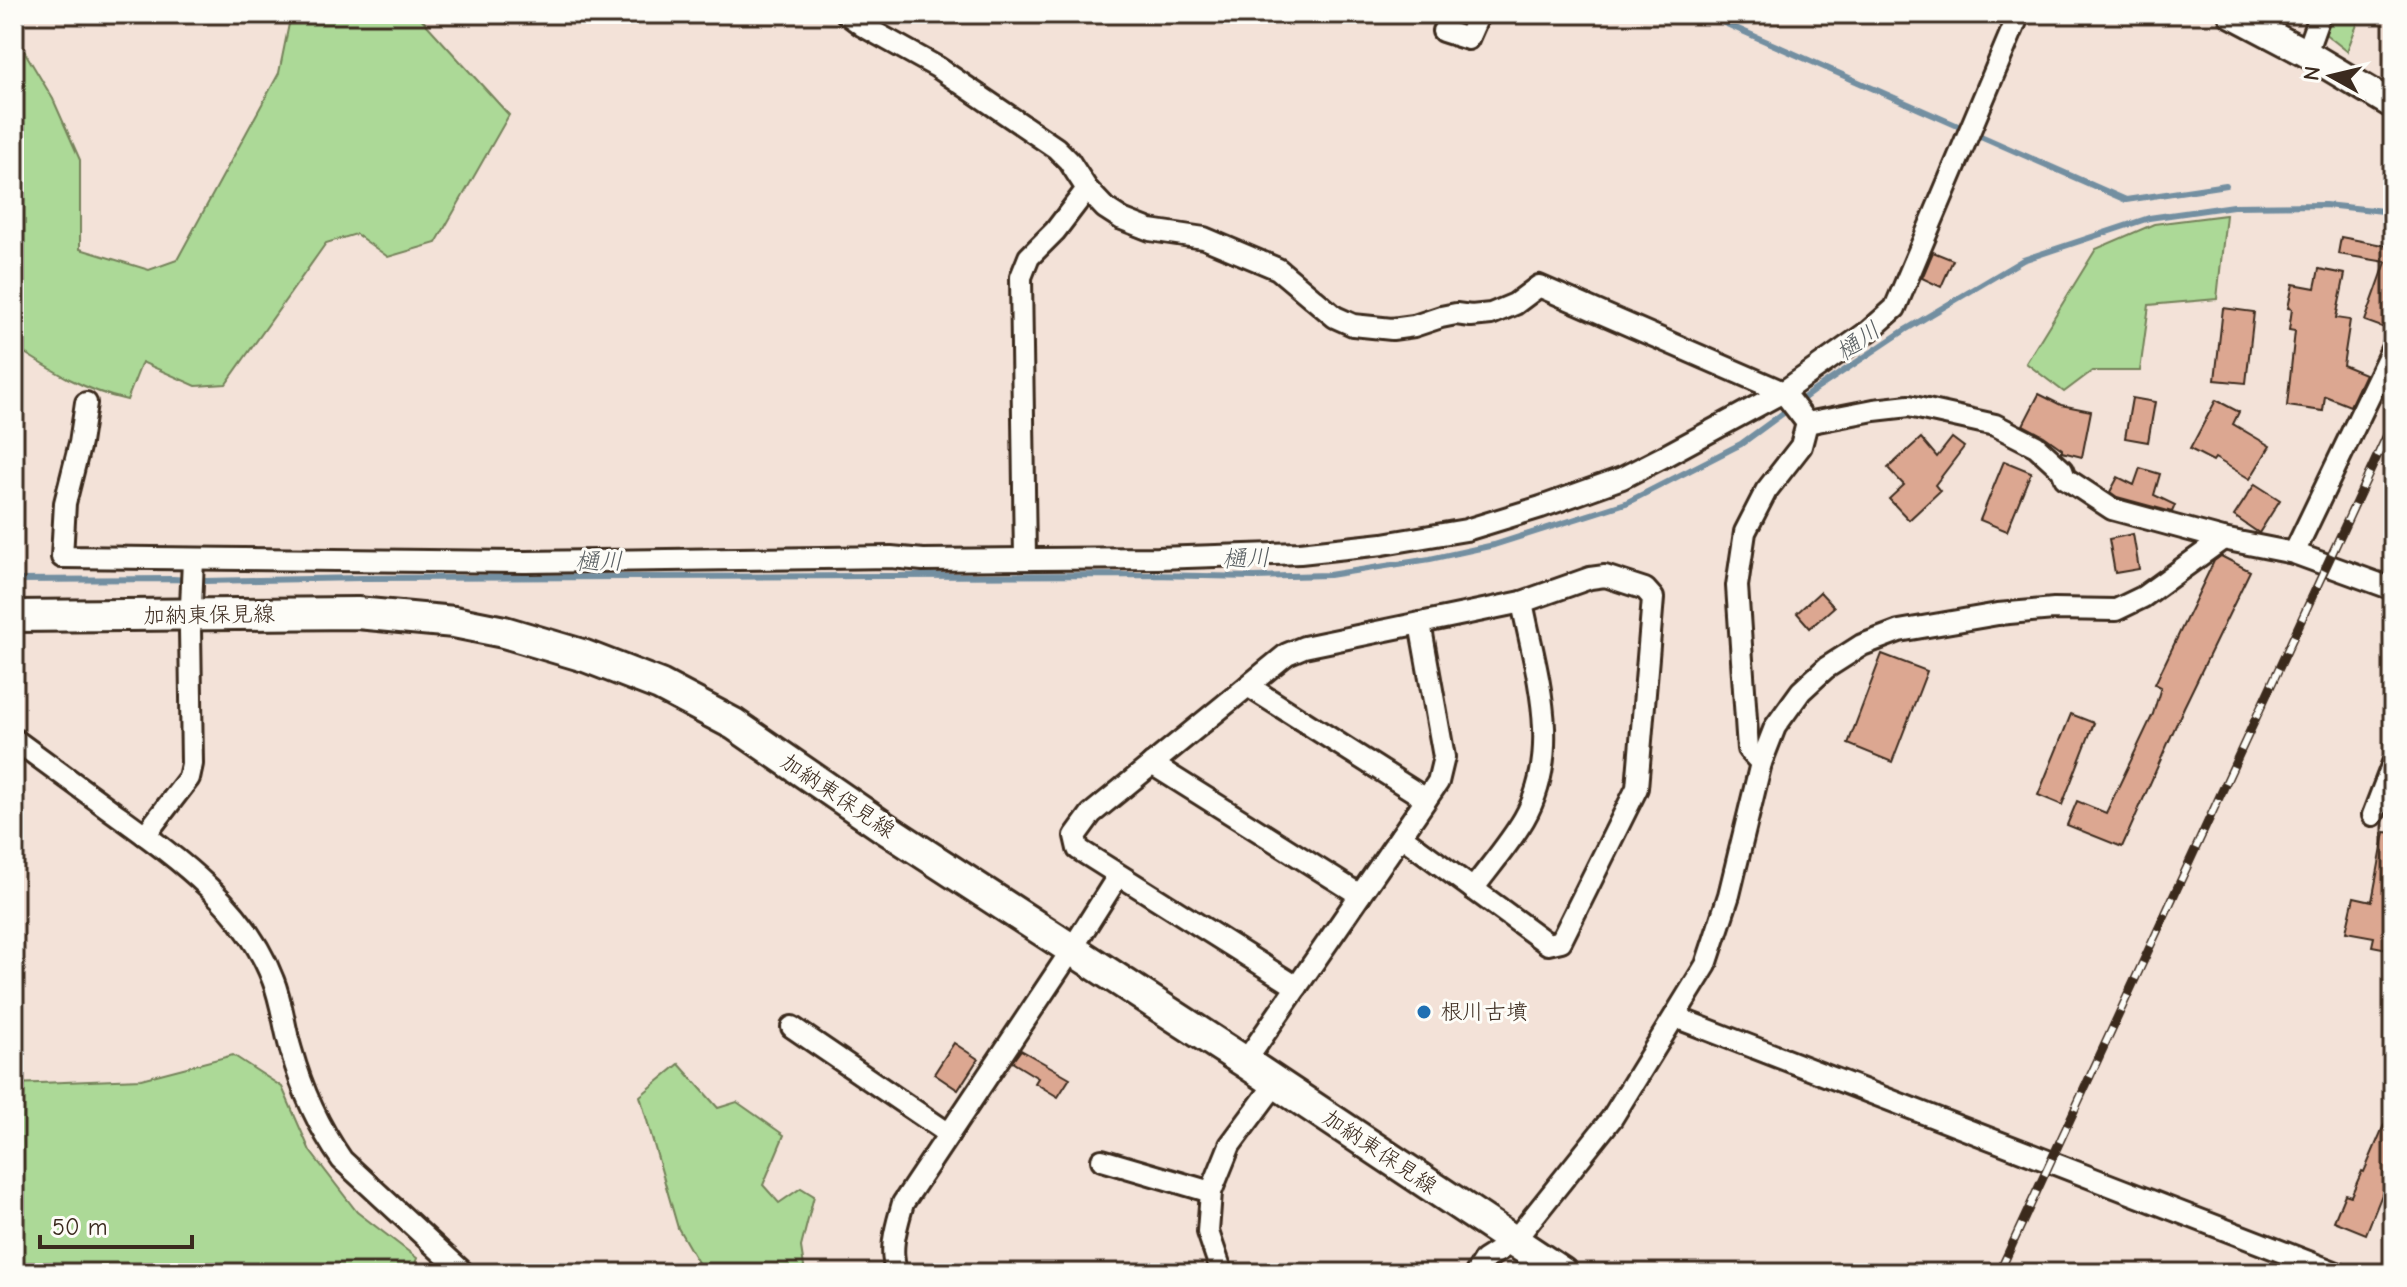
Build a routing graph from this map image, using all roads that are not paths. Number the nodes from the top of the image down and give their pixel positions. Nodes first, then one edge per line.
1 (847, 14) edge
2 (1479, 14) edge
3 (2019, 14) edge
4 (2232, 14) edge
5 (2320, 14) edge
6 (1443, 31) dead end
7 (2306, 53) junction
8 (2393, 105) edge
9 (1087, 189) junction
10 (2393, 347) edge
11 (1784, 393) junction
12 (86, 403) dead end
13 (1805, 420) junction
14 (2223, 539) junction
15 (2294, 553) junction
16 (1025, 558) junction
17 (193, 560) junction
18 (2393, 589) edge
19 (1522, 602) junction
20 (190, 608) junction
21 (14, 616) edge
22 (1420, 623) junction
23 (1248, 686) junction
24 (14, 739) edge
25 (1761, 763) junction
26 (2393, 763) edge
27 (1152, 764) junction
28 (1426, 799) junction
29 (2373, 815) dead end
30 (145, 835) junction
31 (1401, 836) junction
32 (1118, 876) junction
33 (1473, 889) junction
34 (1360, 895) junction
35 (1071, 951) junction
36 (1297, 987) junction
37 (1675, 1017) junction
38 (792, 1027) dead end
39 (1245, 1062) junction
40 (1276, 1083) junction
41 (949, 1134) junction
42 (1102, 1160) dead end
43 (1211, 1192) junction
44 (1514, 1241) junction
45 (464, 1273) edge
46 (897, 1273) edge
47 (1222, 1273) edge
48 (1476, 1273) edge
49 (1562, 1273) edge
50 (2337, 1273) edge

1 - 9 street
2 - 6 street
3 - 11 street
4 - 7 street
5 - 7 street
7 - 8 street
9 - 11 street
9 - 16 street
10 - 15 street
11 - 13 street
11 - 16 street
12 - 17 street
13 - 14 street
13 - 25 street
14 - 15 street
14 - 25 street
15 - 18 street
16 - 17 street
17 - 20 street
19 - 22 street
19 - 33 street
19 - 33 street
20 - 21 main road, 加納東保見線
20 - 30 street
20 - 35 main road, 加納東保見線
22 - 23 street
22 - 28 street
23 - 27 street
23 - 28 street
24 - 30 street
25 - 37 street
26 - 29 street
27 - 32 street
27 - 34 street
28 - 31 street
30 - 45 street
31 - 33 street
31 - 34 street
32 - 35 street
32 - 36 street
34 - 36 street
35 - 39 main road, 加納東保見線
35 - 41 street
36 - 39 street
37 - 44 street
37 - 50 street
38 - 41 street
39 - 40 main road, 加納東保見線
40 - 43 street
40 - 44 main road, 加納東保見線
41 - 46 street
42 - 43 street
43 - 47 street
44 - 48 street
44 - 49 main road, 加納東保見線

